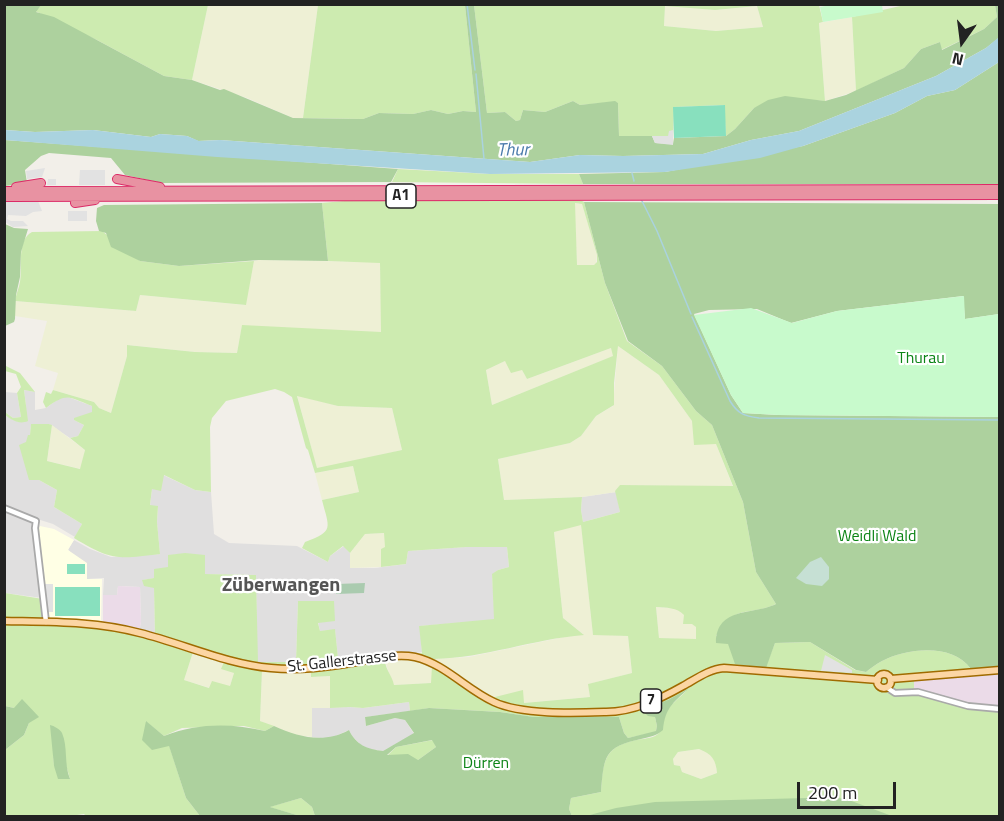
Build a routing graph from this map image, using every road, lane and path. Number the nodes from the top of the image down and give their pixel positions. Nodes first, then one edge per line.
1 (117, 179) dead end
2 (41, 183) dead end
3 (999, 189) edge
4 (4, 190) edge
5 (200, 191) junction
6 (640, 193) junction
7 (999, 195) edge
8 (4, 197) edge
9 (144, 197) junction
10 (75, 203) dead end
11 (4, 508) edge
12 (4, 621) edge
13 (46, 622) junction
14 (999, 670) edge
15 (891, 679) junction
16 (878, 680) junction
17 (886, 687) junction
18 (999, 709) edge

1 - 5 highway, A1
2 - 4 highway, A1
3 - 6 highway, A1
4 - 5 highway, A1
5 - 6 highway, A1
6 - 7 highway, A1
6 - 9 highway, A1
8 - 9 highway, A1
9 - 10 highway, A1
11 - 13 street
12 - 13 main road, St. Gallerstrasse / 7
13 - 16 main road, St. Gallerstrasse / 7
14 - 15 main road
15 - 16 main road
15 - 17 main road
16 - 17 main road
17 - 18 street

